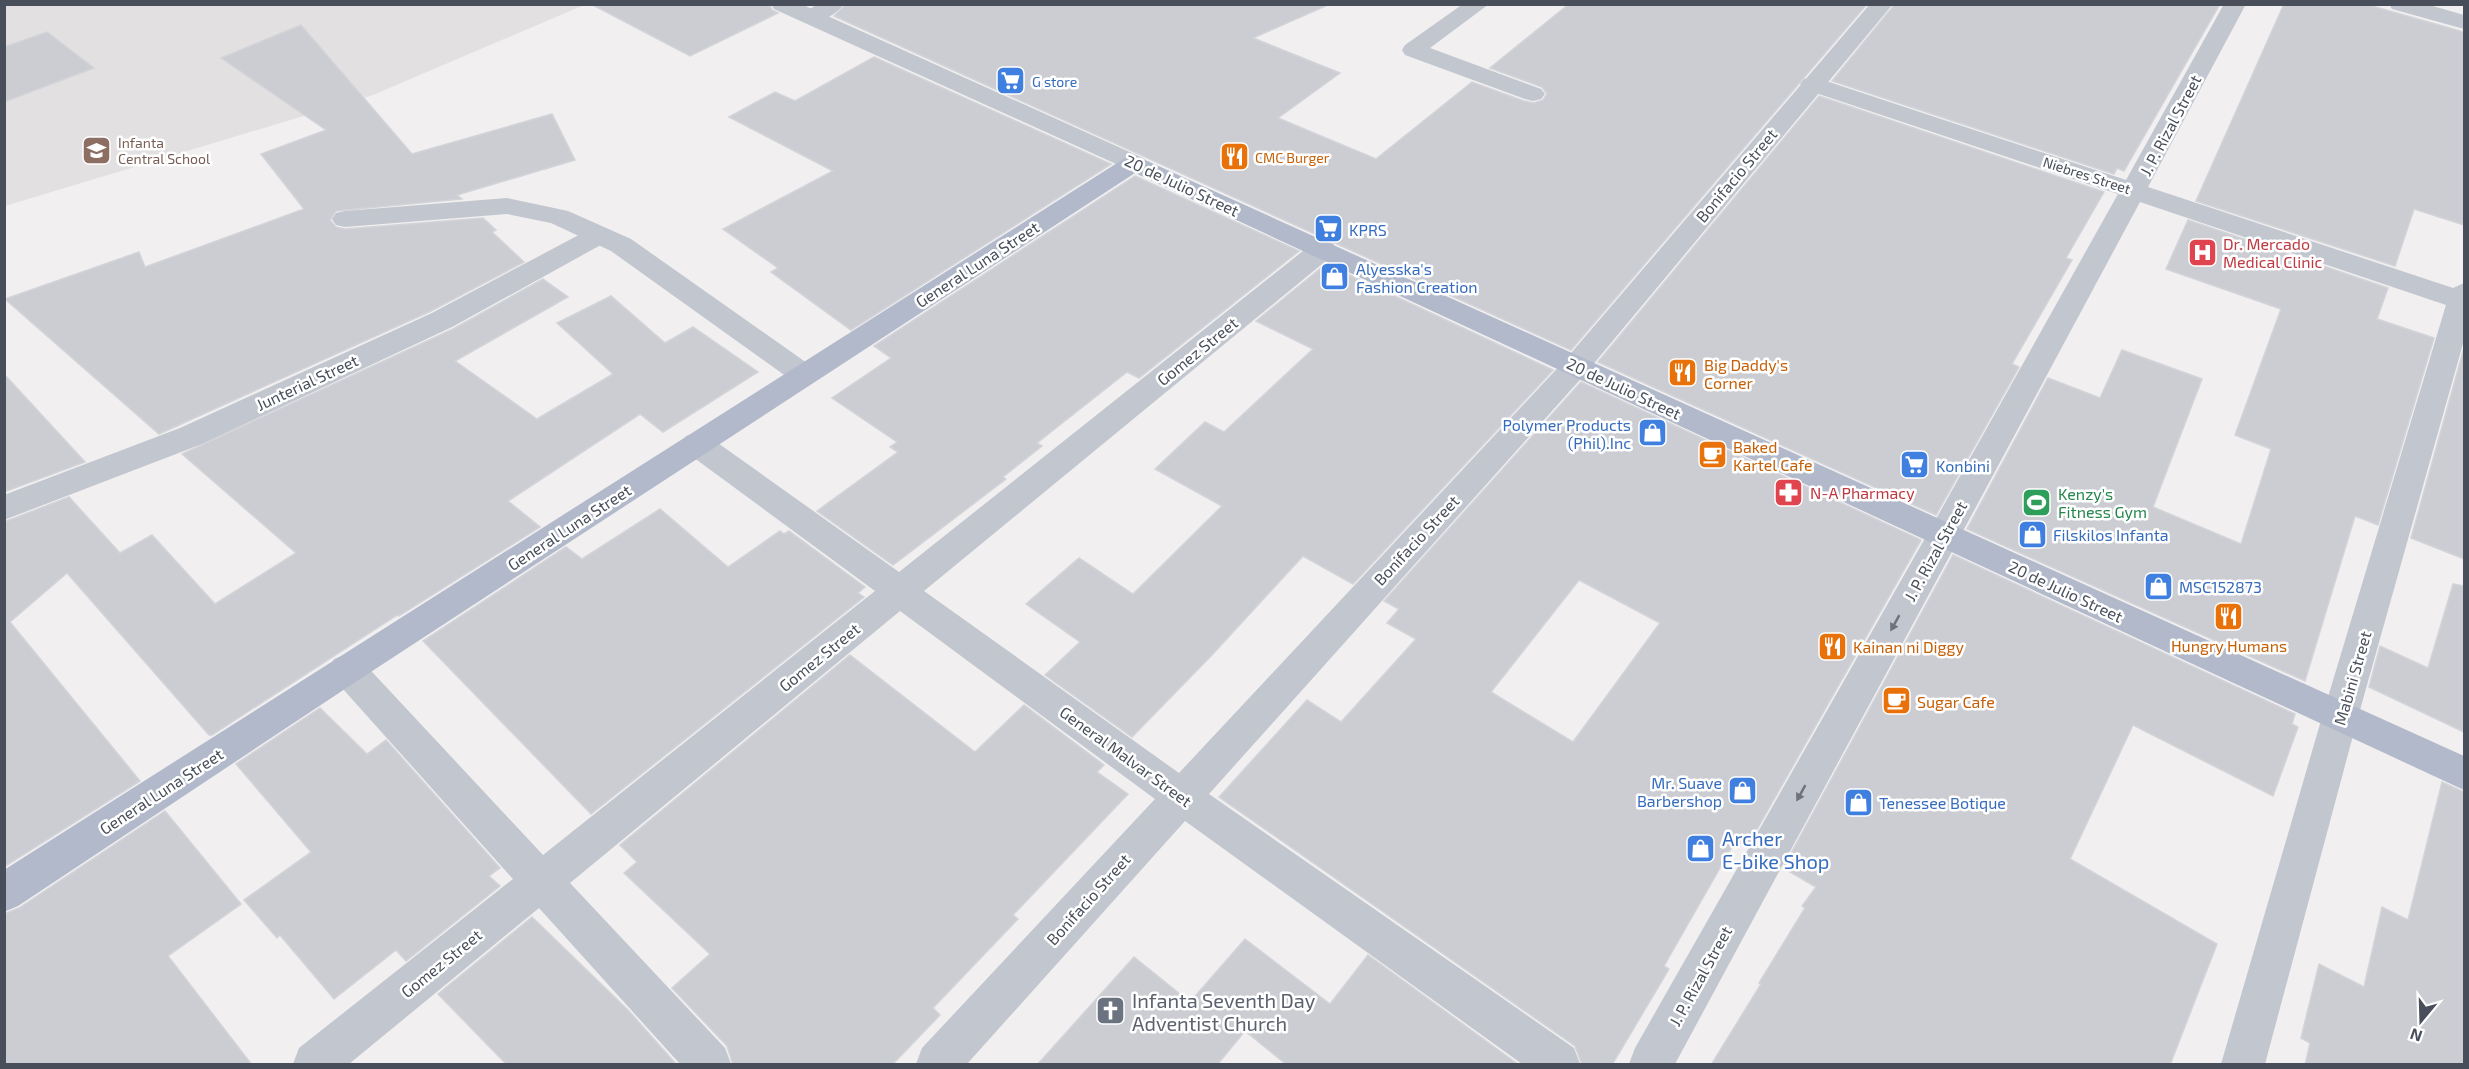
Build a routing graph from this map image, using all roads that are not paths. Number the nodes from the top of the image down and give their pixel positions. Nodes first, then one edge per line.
1 (782, 4) edge
2 (833, 4) edge
3 (1478, 4) edge
4 (1882, 4) edge
5 (2235, 4) edge
6 (2400, 4) edge
7 (811, 17) junction
8 (2464, 22) edge
9 (1812, 84) junction
10 (1533, 94) dead end
11 (1134, 163) junction
12 (2135, 190) junction
13 (345, 219) dead end
14 (599, 235) junction
15 (1323, 249) junction
16 (2464, 298) edge
17 (1576, 366) junction
18 (804, 375) junction
19 (697, 444) junction
20 (4, 508) edge
21 (1944, 535) junction
22 (899, 592) junction
23 (347, 669) junction
24 (2340, 717) junction
25 (2464, 774) edge
26 (1181, 796) junction
27 (541, 881) junction
28 (4, 893) edge
29 (315, 1065) edge
30 (709, 1065) edge
31 (938, 1065) edge
32 (1558, 1065) edge
33 (1651, 1065) edge
34 (2243, 1065) edge

1 - 7 street, 20 de Julio Street
2 - 7 street
3 - 10 street
4 - 9 street, Bonifacio Street
5 - 12 street, J. P. Rizal Street
6 - 8 street
7 - 11 street, 20 de Julio Street
9 - 12 street, Niebres Street
9 - 17 street, Bonifacio Street
11 - 15 main road, 20 de Julio Street
11 - 18 main road, General Luna Street
12 - 16 street, Niebres Street
12 - 21 street, J. P. Rizal Street
13 - 14 street
14 - 18 street
14 - 20 street, Junterial Street
15 - 17 main road, 20 de Julio Street
15 - 22 street, Gomez Street
16 - 24 street, Mabini Street
17 - 21 main road, 20 de Julio Street
17 - 26 street, Bonifacio Street
18 - 19 main road, General Luna Street
19 - 22 street, General Malvar Street
19 - 23 main road, General Luna Street
21 - 24 main road, 20 de Julio Street
21 -> 33 street, J. P. Rizal Street
22 - 26 street, General Malvar Street
22 - 27 street, Gomez Street
23 - 27 street
23 - 28 main road, General Luna Street
24 - 25 main road, 20 de Julio Street
24 - 34 street, Mabini Street
26 - 31 street, Bonifacio Street
26 - 32 street, General Malvar Street
27 - 29 street, Gomez Street
27 - 30 street

